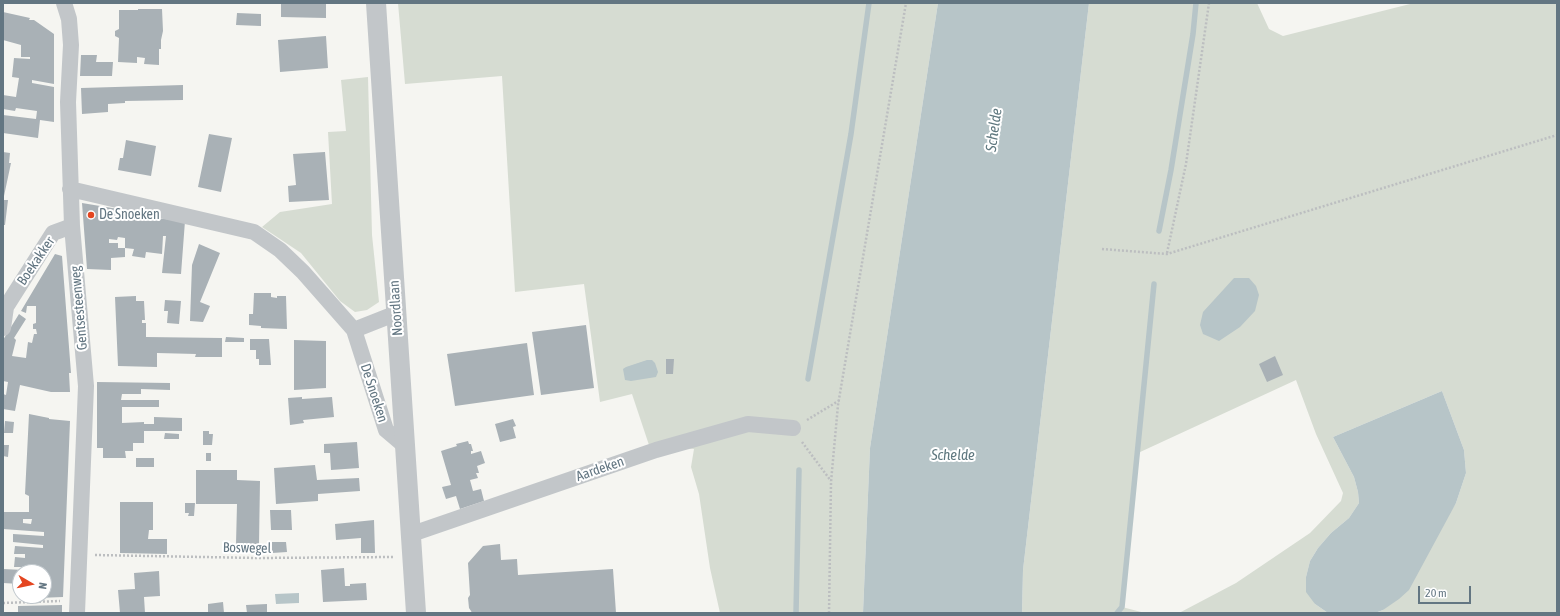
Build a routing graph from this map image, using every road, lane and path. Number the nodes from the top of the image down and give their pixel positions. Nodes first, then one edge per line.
1 (64, 3) edge
2 (376, 3) edge
3 (906, 3) edge
4 (1209, 3) edge
5 (1557, 135) edge
6 (70, 189) junction
7 (72, 226) junction
8 (1102, 249) dead end
9 (1167, 254) junction
10 (397, 313) junction
11 (3, 328) edge
12 (354, 330) junction
13 (840, 400) junction
14 (793, 428) junction
15 (406, 447) junction
16 (831, 482) junction
17 (412, 534) junction
18 (81, 555) junction
19 (413, 557) junction
20 (3, 602) edge
21 (78, 607) edge
22 (416, 613) edge
23 (829, 613) edge

1 - 6 street, Gentsesteenweg
2 - 10 street, Noordlaan
3 - 13 path
4 - 9 path
5 - 9 path
6 - 7 street, Gentsesteenweg
6 - 12 street, De Snoeken
7 - 11 street, Boekakker
7 - 18 street, Gentsesteenweg
8 - 9 path
10 - 12 street
10 - 15 street, Noordlaan
12 - 15 street, De Snoeken
13 - 14 path
13 - 16 path
14 - 16 path
14 - 17 street, Aardeken
15 - 17 street, Noordlaan
16 - 23 path
17 - 19 street, Noordlaan
18 - 19 path, Boswegel
18 - 21 street, Gentsesteenweg
19 - 22 street, Noordlaan
20 - 21 path

